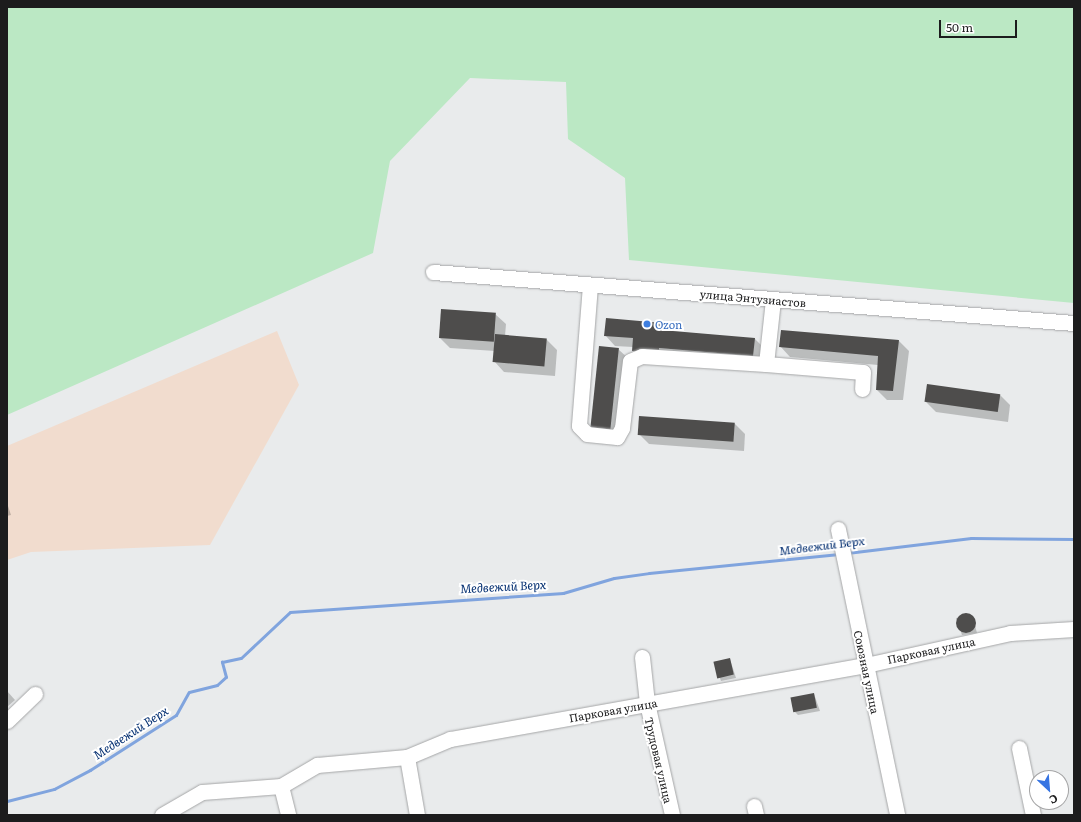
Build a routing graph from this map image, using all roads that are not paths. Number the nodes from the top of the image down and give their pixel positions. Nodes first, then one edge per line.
1 (433, 272) dead end
2 (590, 285) junction
3 (773, 300) junction
4 (1074, 323) edge
5 (766, 364) junction
6 (862, 389) dead end
7 (838, 529) dead end
8 (1074, 629) edge
9 (642, 657) dead end
10 (866, 665) junction
11 (35, 694) dead end
12 (647, 703) junction
13 (7, 721) edge
14 (1018, 748) dead end
15 (407, 757) junction
16 (281, 786) junction
17 (162, 814) edge
18 (288, 815) edge
19 (417, 815) edge
20 (672, 815) edge
21 (897, 815) edge
22 (1033, 815) edge

1 - 2 street, улица Энтузиастов
2 - 3 street, улица Энтузиастов
2 - 5 street
3 - 4 street, улица Энтузиастов
3 - 5 street
5 - 6 street
7 - 10 street, Союзная улица
8 - 10 street, Парковая улица
9 - 12 street, Трудовая улица
10 - 12 street, Парковая улица
10 - 21 street, Союзная улица
11 - 13 street
12 - 15 street, Парковая улица
12 - 20 street, Трудовая улица
14 - 22 street
15 - 16 street, Парковая улица
15 - 19 street
16 - 17 street, Парковая улица
16 - 18 street

